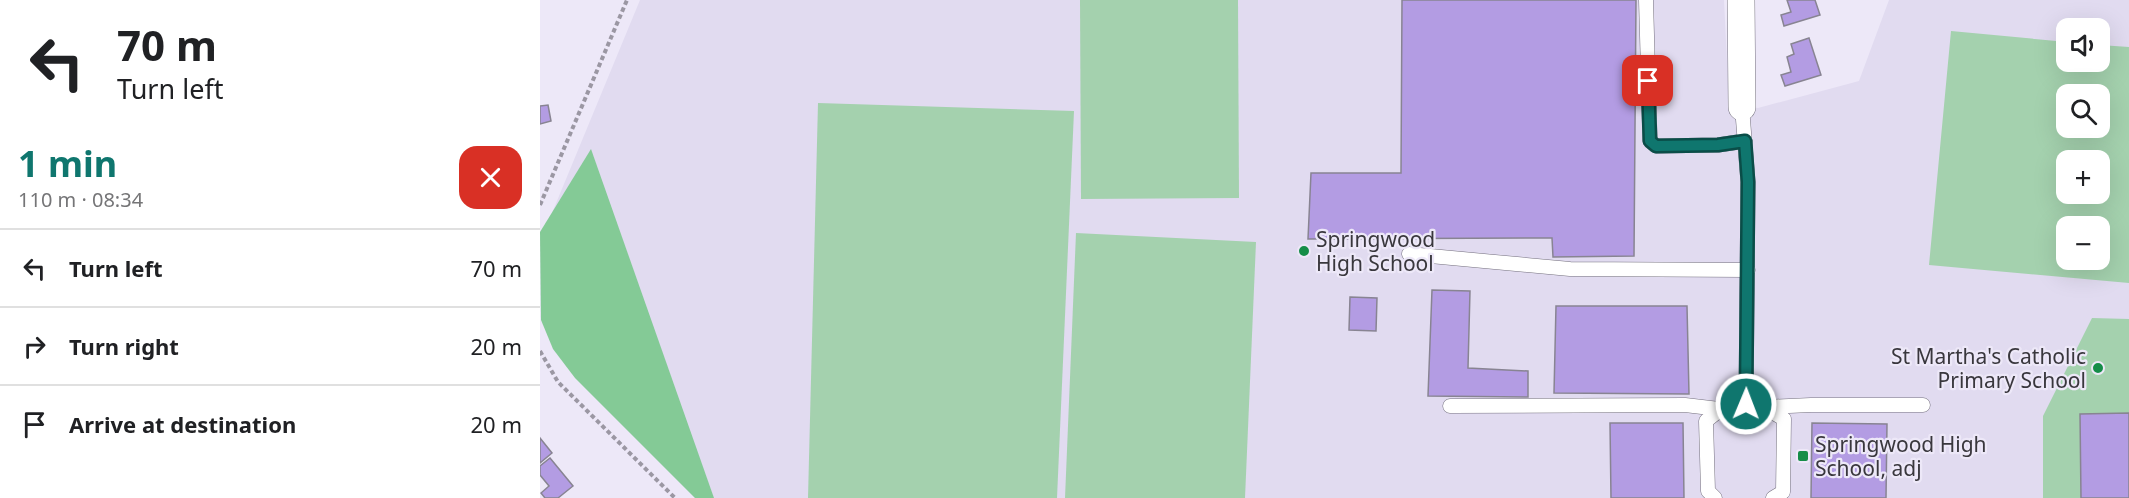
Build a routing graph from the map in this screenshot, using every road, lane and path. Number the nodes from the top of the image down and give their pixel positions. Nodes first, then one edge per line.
1 (627, 0) edge
2 (1646, 0) edge
3 (1741, 0) edge
4 (1742, 106) joint
5 (1745, 141) junction
6 (540, 205) edge
7 (1408, 255) dead end
8 (1748, 270) junction
9 (540, 351) edge
10 (1746, 404) junction
11 (1923, 405) dead end
12 (1450, 406) dead end
13 (1766, 407) junction
14 (1719, 409) junction
15 (675, 498) edge
16 (1715, 498) edge
17 (1773, 498) edge

1 - 6 path
2 - 5 lane
3 - 4 street
4 - 5 lane
5 - 8 lane
7 - 8 lane
8 - 10 lane
9 - 15 path
10 - 13 lane
10 - 14 lane
11 - 13 lane
12 - 14 lane
13 - 17 lane
14 - 16 lane

